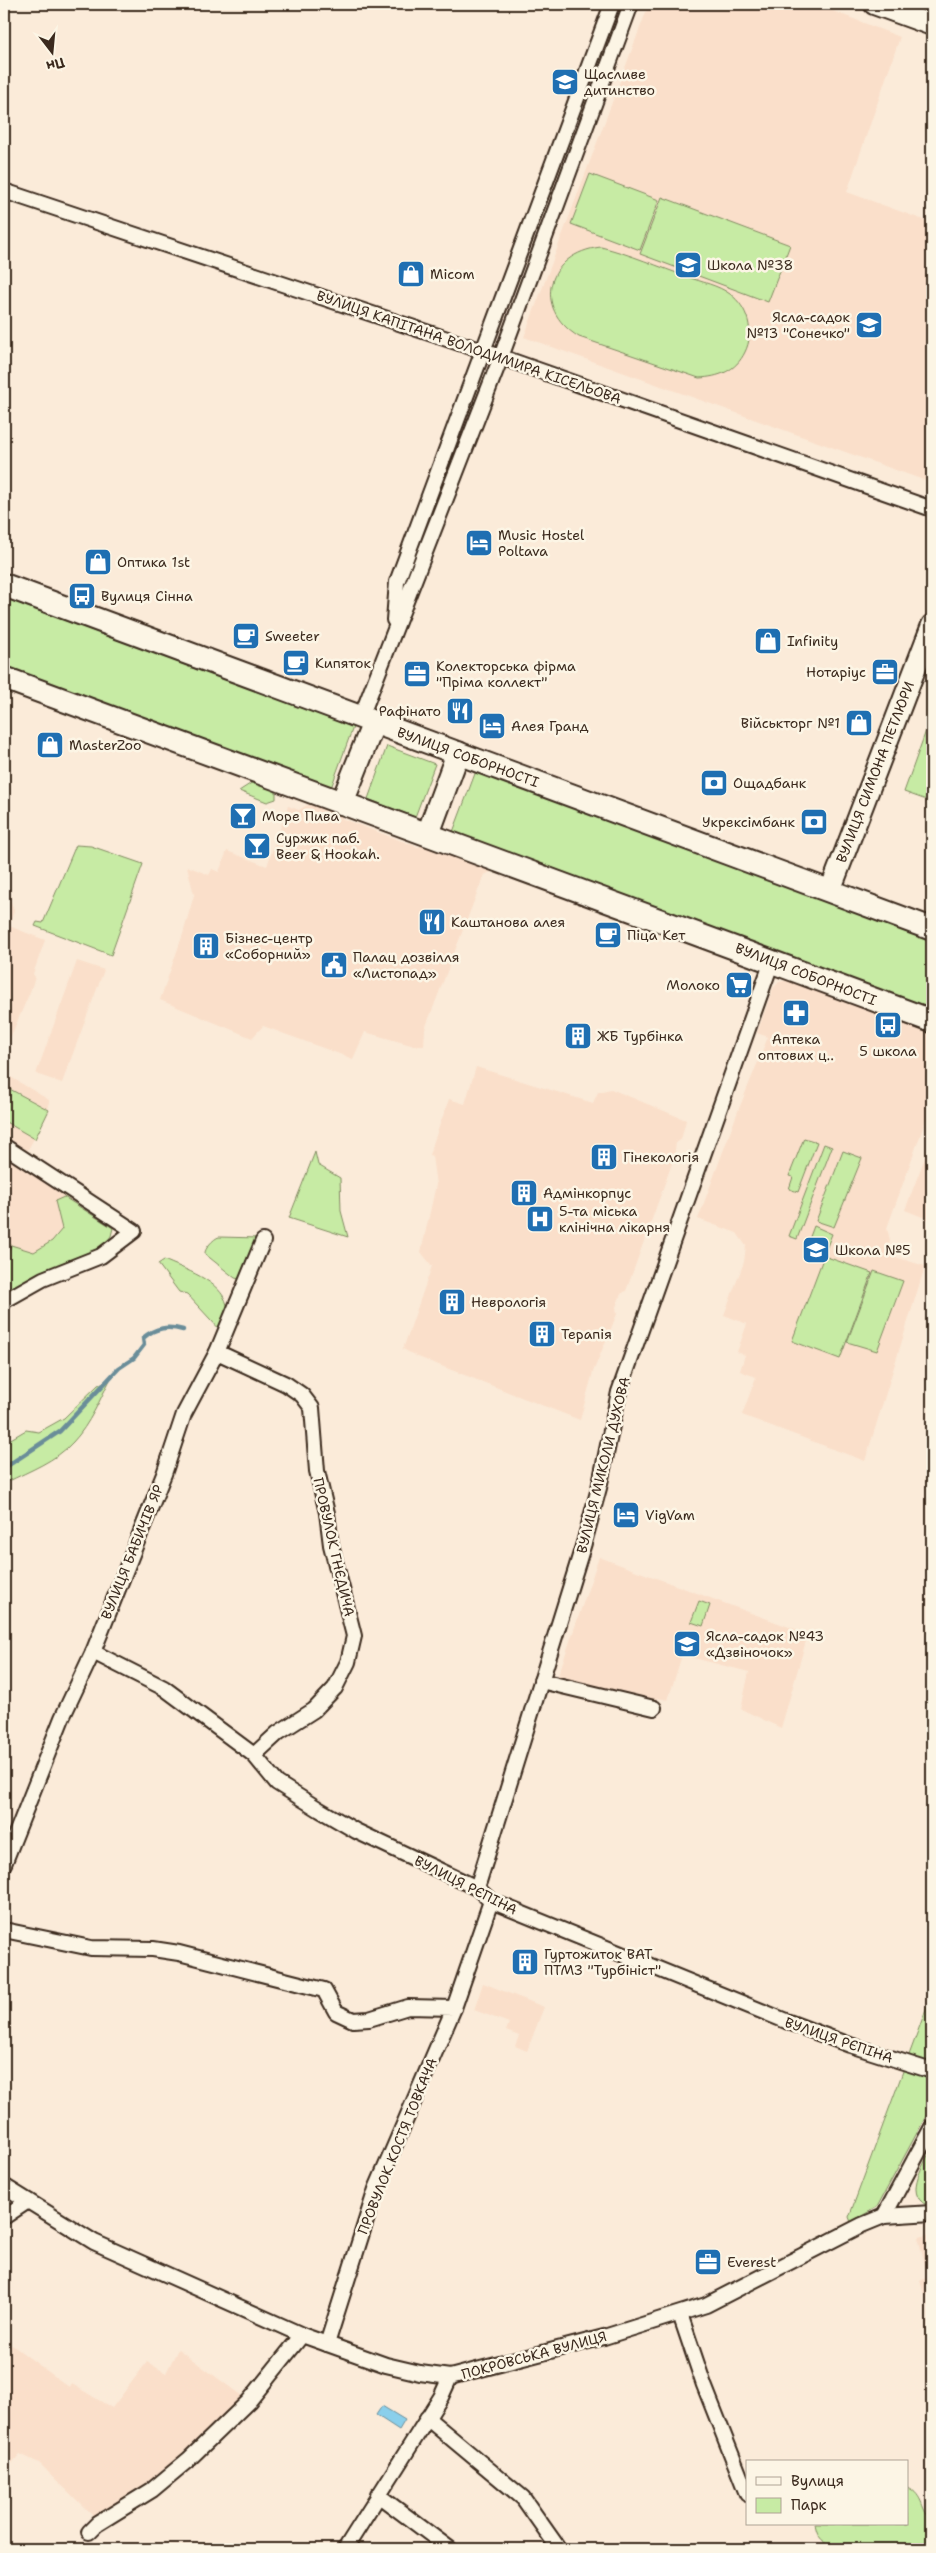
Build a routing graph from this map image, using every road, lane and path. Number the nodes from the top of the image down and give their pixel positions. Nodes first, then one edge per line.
1 (612, 4) edge
2 (630, 4) edge
3 (874, 4) edge
4 (932, 25) edge
5 (4, 191) edge
6 (483, 350) junction
7 (502, 357) junction
8 (932, 509) edge
9 (4, 585) edge
10 (932, 625) edge
11 (393, 634) junction
12 (4, 678) edge
13 (367, 719) junction
14 (458, 753) junction
15 (342, 803) junction
16 (428, 834) junction
17 (830, 891) junction
18 (932, 929) edge
19 (772, 961) junction
20 (932, 1021) edge
21 (4, 1146) edge
22 (263, 1241) dead end
23 (4, 1300) edge
24 (217, 1352) junction
25 (93, 1652) junction
26 (541, 1681) junction
27 (654, 1708) dead end
28 (254, 1755) junction
29 (4, 1864) edge
30 (476, 1888) junction
31 (491, 1901) junction
32 (4, 1930) edge
33 (454, 2008) junction
34 (932, 2071) edge
35 (932, 2127) edge
36 (4, 2186) edge
37 (28, 2202) junction
38 (932, 2213) edge
39 (884, 2216) junction
40 (4, 2217) edge
41 (680, 2314) junction
42 (302, 2335) junction
43 (327, 2344) junction
44 (450, 2377) junction
45 (427, 2418) junction
46 (746, 2491) edge
47 (378, 2495) junction
48 (89, 2532) dead end
49 (345, 2549) edge
50 (450, 2549) edge
51 (559, 2549) edge

1 - 6 street
2 - 7 street
3 - 4 street
5 - 6 street, ВУЛИЦЯ КАПІТАНА ВОЛОДИМИРА КІСЕЛЬОВА
6 - 7 street, ВУЛИЦЯ КАПІТАНА ВОЛОДИМИРА КІСЕЛЬОВА
6 - 11 street
7 - 8 street, ВУЛИЦЯ КАПІТАНА ВОЛОДИМИРА КІСЕЛЬОВА
7 - 11 street
9 - 13 main road, ВУЛИЦЯ СОБОРНОСТІ
10 - 17 street, ВУЛИЦЯ СИМОНА ПЕТЛЮРИ
11 - 13 street
12 - 15 main road, ВУЛИЦЯ СОБОРНОСТІ
13 - 14 main road, ВУЛИЦЯ СОБОРНОСТІ
13 - 15 main road
14 - 16 main road
14 - 17 main road, ВУЛИЦЯ СОБОРНОСТІ
15 - 16 main road, ВУЛИЦЯ СОБОРНОСТІ
16 - 19 main road, ВУЛИЦЯ СОБОРНОСТІ
17 - 18 main road, ВУЛИЦЯ СОБОРНОСТІ
19 - 20 main road, ВУЛИЦЯ СОБОРНОСТІ
19 - 26 street, ВУЛИЦЯ МИКОЛИ ДУХОВА
21 - 23 street
22 - 24 street, ВУЛИЦЯ БАБИЧІВ ЯР
24 - 25 street, ВУЛИЦЯ БАБИЧІВ ЯР
24 - 28 street, ПРОВУЛОК ГНЄДИЧА
25 - 28 street, ВУЛИЦЯ РЄПІНА
25 - 29 street, ВУЛИЦЯ БАБИЧІВ ЯР
26 - 27 street
26 - 30 street, ВУЛИЦЯ МИКОЛИ ДУХОВА
28 - 30 street, ВУЛИЦЯ РЄПІНА
30 - 31 street, ВУЛИЦЯ РЄПІНА
31 - 33 street, ПРОВУЛОК КОСТЯ ТОВКАЧА
31 - 34 street, ВУЛИЦЯ РЄПІНА
32 - 33 street
33 - 43 street, ПРОВУЛОК КОСТЯ ТОВКАЧА
35 - 39 street
36 - 37 street, ПОКРОВСЬКА ВУЛИЦЯ
37 - 40 street
37 - 42 street, ПОКРОВСЬКА ВУЛИЦЯ
38 - 39 street, ПОКРОВСЬКА ВУЛИЦЯ
39 - 41 street, ПОКРОВСЬКА ВУЛИЦЯ
41 - 44 street, ПОКРОВСЬКА ВУЛИЦЯ
41 - 46 street
42 - 43 street, ПОКРОВСЬКА ВУЛИЦЯ
42 - 48 street
43 - 44 street, ПОКРОВСЬКА ВУЛИЦЯ
44 - 45 street
45 - 47 street
45 - 51 street
47 - 49 street
47 - 50 street

